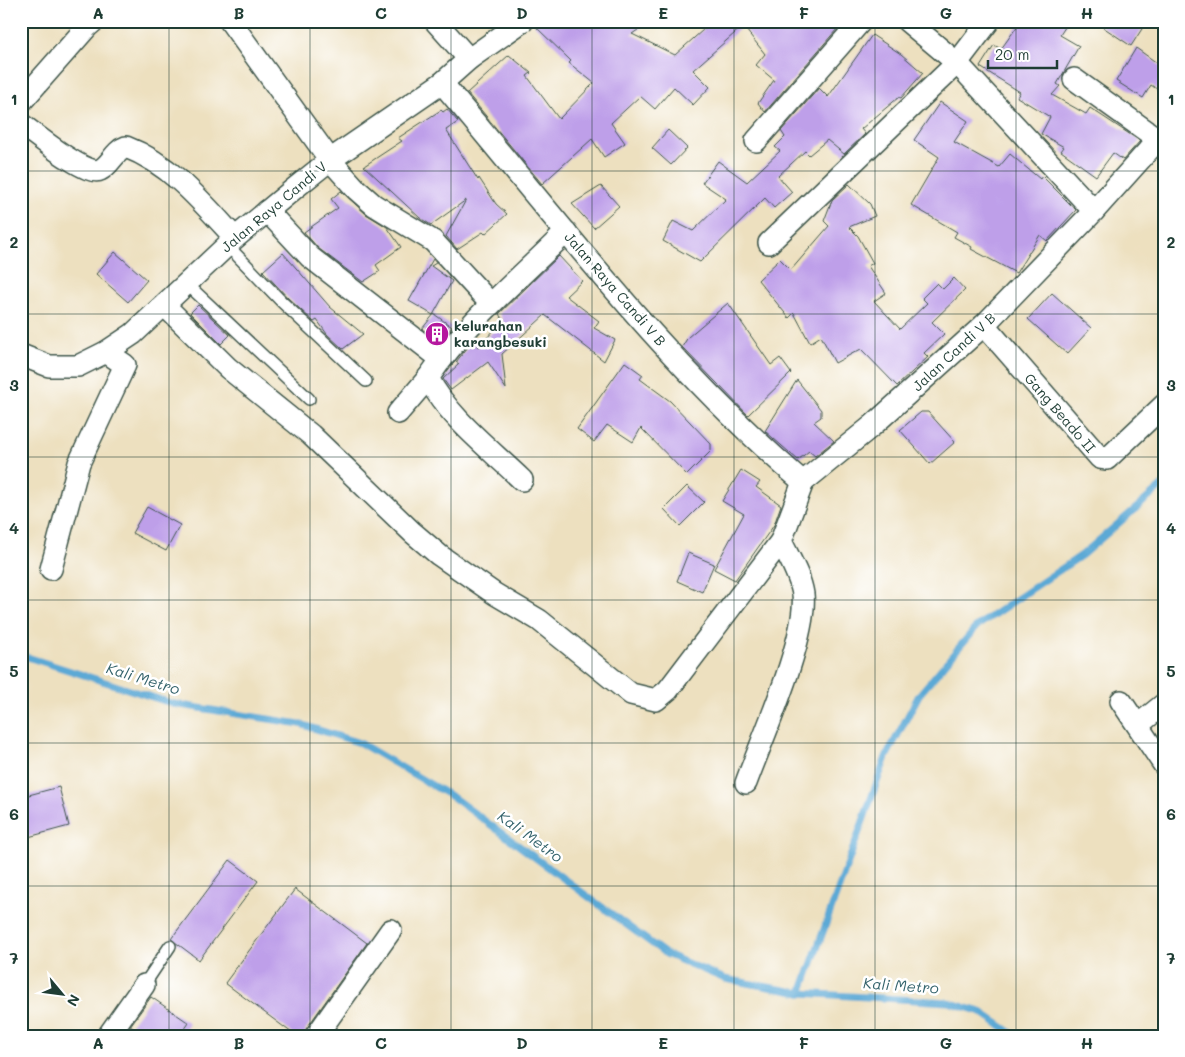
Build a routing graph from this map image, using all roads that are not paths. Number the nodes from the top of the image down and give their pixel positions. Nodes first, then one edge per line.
1 (230, 21) edge
2 (435, 21) edge
3 (523, 21) edge
4 (861, 21) edge
5 (907, 21) edge
6 (988, 21) edge
7 (88, 23) edge
8 (468, 60) junction
9 (956, 63) junction
10 (1074, 79) dead end
11 (442, 83) junction
12 (21, 102) edge
13 (21, 124) edge
14 (1161, 137) edge
15 (756, 142) dead end
16 (330, 160) junction
17 (267, 211) junction
18 (1094, 211) junction
19 (566, 232) junction
20 (231, 242) junction
21 (769, 242) dead end
22 (187, 284) junction
23 (491, 304) junction
24 (165, 306) junction
25 (984, 325) junction
26 (106, 352) junction
27 (21, 355) edge
28 (441, 359) junction
29 (428, 378) junction
30 (366, 382) dead end
31 (309, 399) dead end
32 (1164, 405) edge
33 (398, 413) dead end
34 (522, 480) dead end
35 (802, 482) junction
36 (781, 541) junction
37 (51, 569) dead end
38 (1121, 701) dead end
39 (1164, 704) edge
40 (1138, 725) junction
41 (1164, 765) edge
42 (746, 783) dead end
43 (391, 930) dead end
44 (170, 946) dead end
45 (144, 985) joint
46 (108, 1036) edge
47 (316, 1036) edge

1 - 16 street
2 - 8 street
3 - 8 street, Jalan Raya Candi V
4 - 15 street
5 - 9 street
6 - 9 street
7 - 12 street
8 - 11 street, Jalan Raya Candi V
9 - 18 street
9 - 21 street
10 - 14 street
11 - 16 street, Jalan Raya Candi V
11 - 19 street, Jalan Raya Candi V B
13 - 20 street
14 - 18 street, Jalan Candi V B
16 - 17 street, Jalan Raya Candi V
16 - 23 street
17 - 20 street, Jalan Raya Candi V
17 - 28 street
18 - 25 street, Jalan Candi V B
19 - 23 street
19 - 35 street, Jalan Raya Candi V B
20 - 22 street, Jalan Raya Candi V
20 - 30 lane
22 - 24 street, Jalan Raya Candi V
22 - 31 lane
23 - 28 street
24 - 26 street, Jalan Raya Candi V
24 - 36 street
25 - 32 street, Gang Beado II
25 - 35 street, Jalan Candi V B
26 - 27 street, Jalan Raya Candi V
26 - 37 street
28 - 29 street
29 - 33 street
29 - 34 street
35 - 36 street
36 - 42 street
38 - 40 street
39 - 40 street
40 - 41 street
43 - 47 street
44 - 45 lane
45 - 46 street

